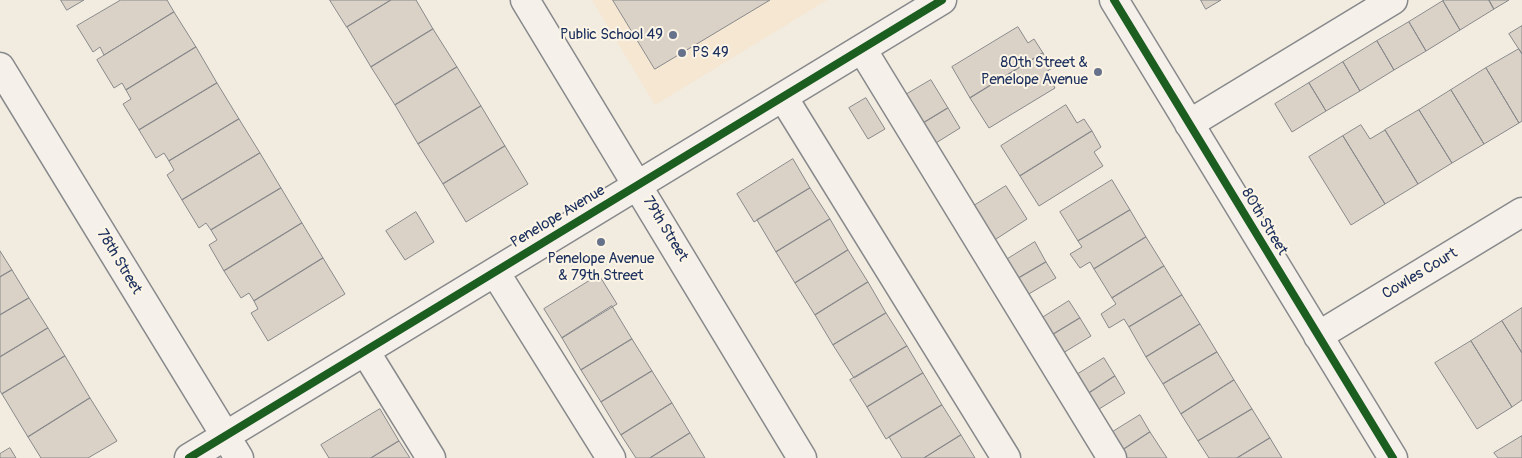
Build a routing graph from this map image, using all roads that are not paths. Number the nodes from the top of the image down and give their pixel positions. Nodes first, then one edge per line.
1 (525, 0) edge
2 (942, 0) edge
3 (1114, 0) edge
4 (1393, 0) edge
5 (862, 49) junction
6 (0, 67) edge
7 (783, 97) junction
8 (1188, 124) junction
9 (638, 185) junction
10 (1522, 212) edge
11 (495, 272) junction
12 (1318, 336) junction
13 (365, 350) junction
14 (232, 447) edge
15 (189, 458) edge
16 (431, 458) edge
17 (611, 458) edge
18 (802, 458) edge
19 (1006, 458) edge
20 (1112, 458) edge
21 (1393, 458) edge

1 - 9 street, 79th Street
2 - 5 street, Penelope Avenue
3 - 8 street, 80th Street
4 - 8 street
5 - 7 street, Penelope Avenue
5 - 20 street
6 - 14 street, 78th Street
7 - 9 street, Penelope Avenue
7 - 19 street
8 - 12 street, 80th Street
9 - 11 street, Penelope Avenue
9 - 18 street, 79th Street
10 - 12 street, Cowles Court
11 - 13 street, Penelope Avenue
11 - 17 street
12 - 21 street, 80th Street
13 - 14 street, Penelope Avenue
13 - 16 street
14 - 15 street, Penelope Avenue

